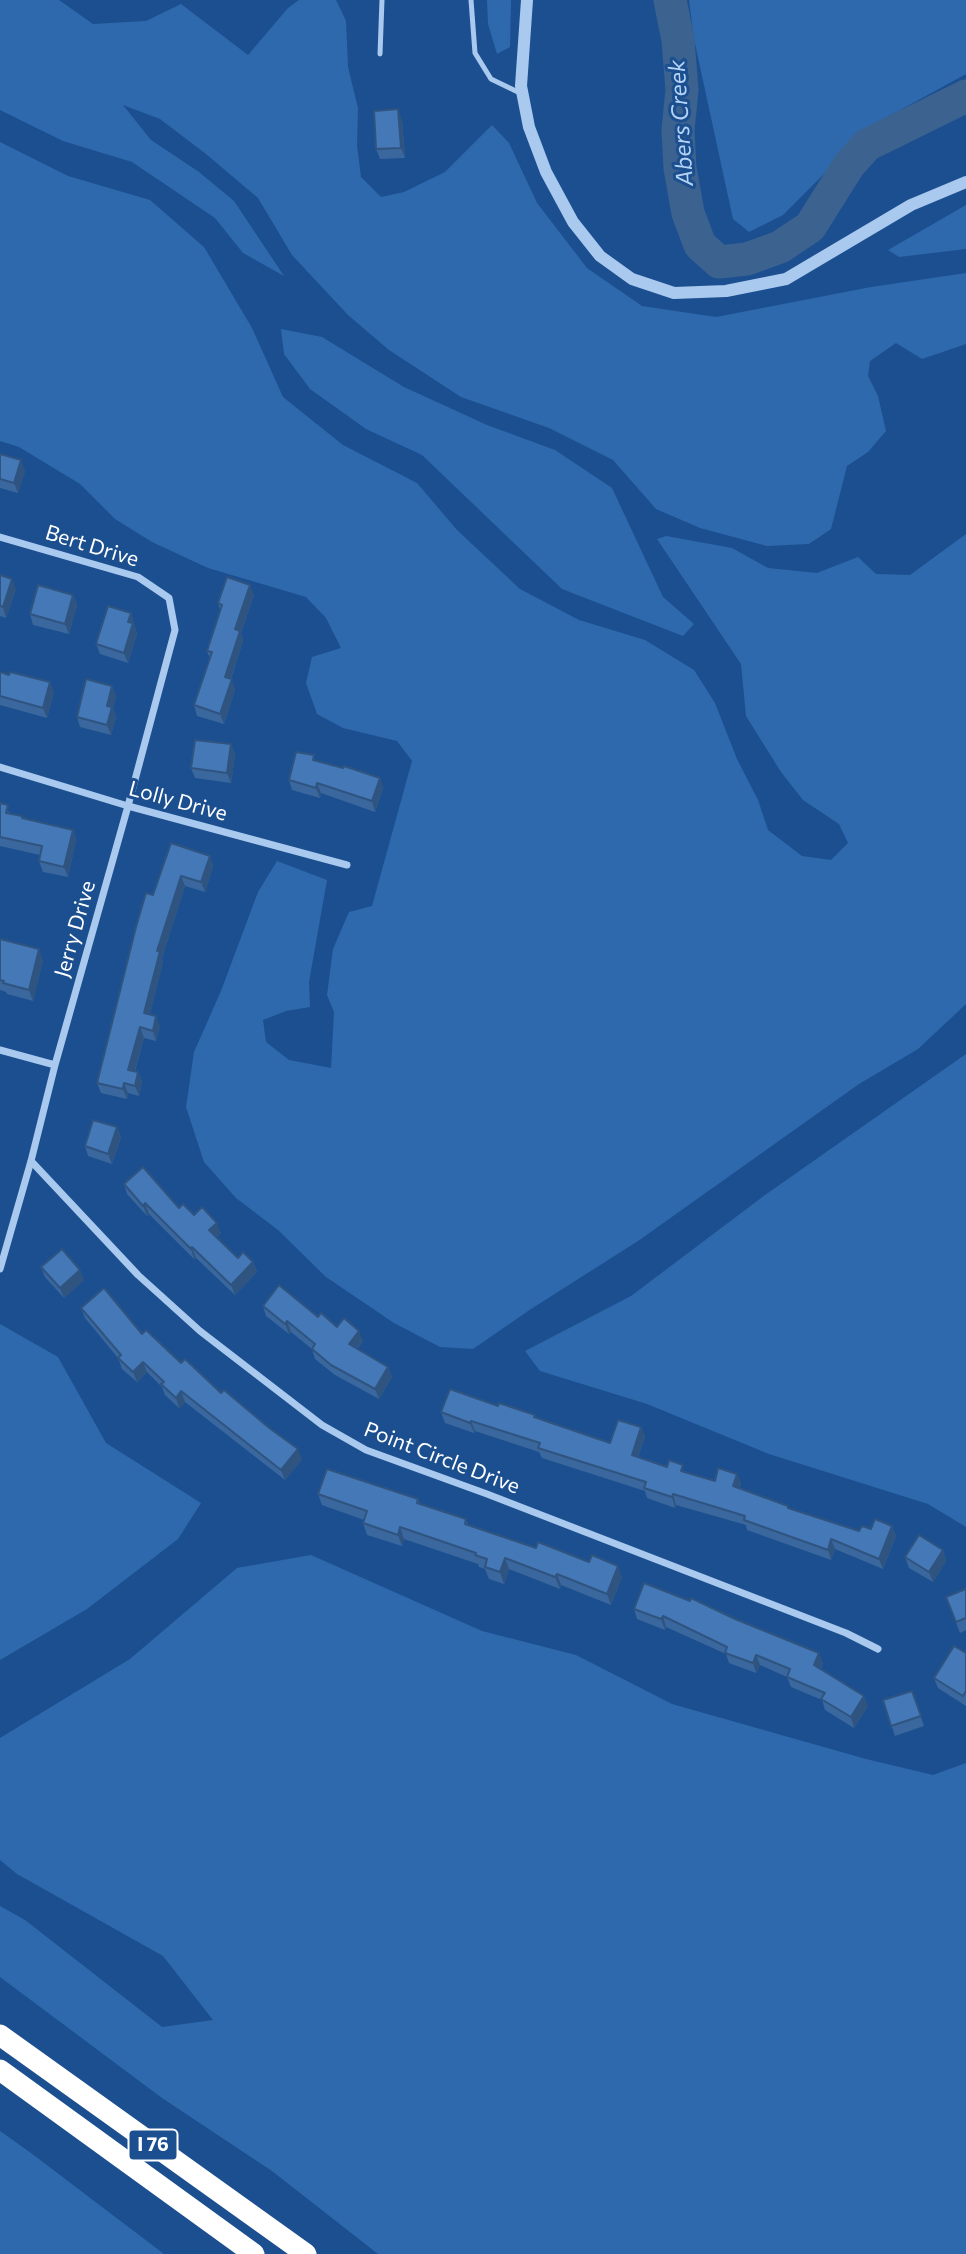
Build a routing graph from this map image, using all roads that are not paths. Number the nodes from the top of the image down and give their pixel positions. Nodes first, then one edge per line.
1 (382, 0) edge
2 (471, 0) edge
3 (527, 0) edge
4 (380, 54) dead end
5 (523, 94) junction
6 (966, 182) edge
7 (0, 537) edge
8 (169, 598) joint
9 (0, 767) edge
10 (128, 806) junction
11 (347, 865) dead end
12 (0, 1050) edge
13 (55, 1065) junction
14 (31, 1161) junction
15 (0, 1269) edge
16 (878, 1649) dead end
17 (0, 2035) edge
18 (0, 2070) edge
19 (254, 2254) edge
20 (306, 2254) edge

1 - 4 lane
2 - 5 lane
3 - 5 street
5 - 6 street
7 - 8 street, Bert Drive
8 - 10 street, Jerry Drive
9 - 10 street, Lolly Drive
10 - 11 street, Lolly Drive
10 - 13 street, Jerry Drive
12 - 13 street
13 - 14 street, Jerry Drive
14 - 15 street, Jerry Drive
14 - 16 street, Point Circle Drive
17 - 20 highway, I 76
18 - 19 highway, I 76

